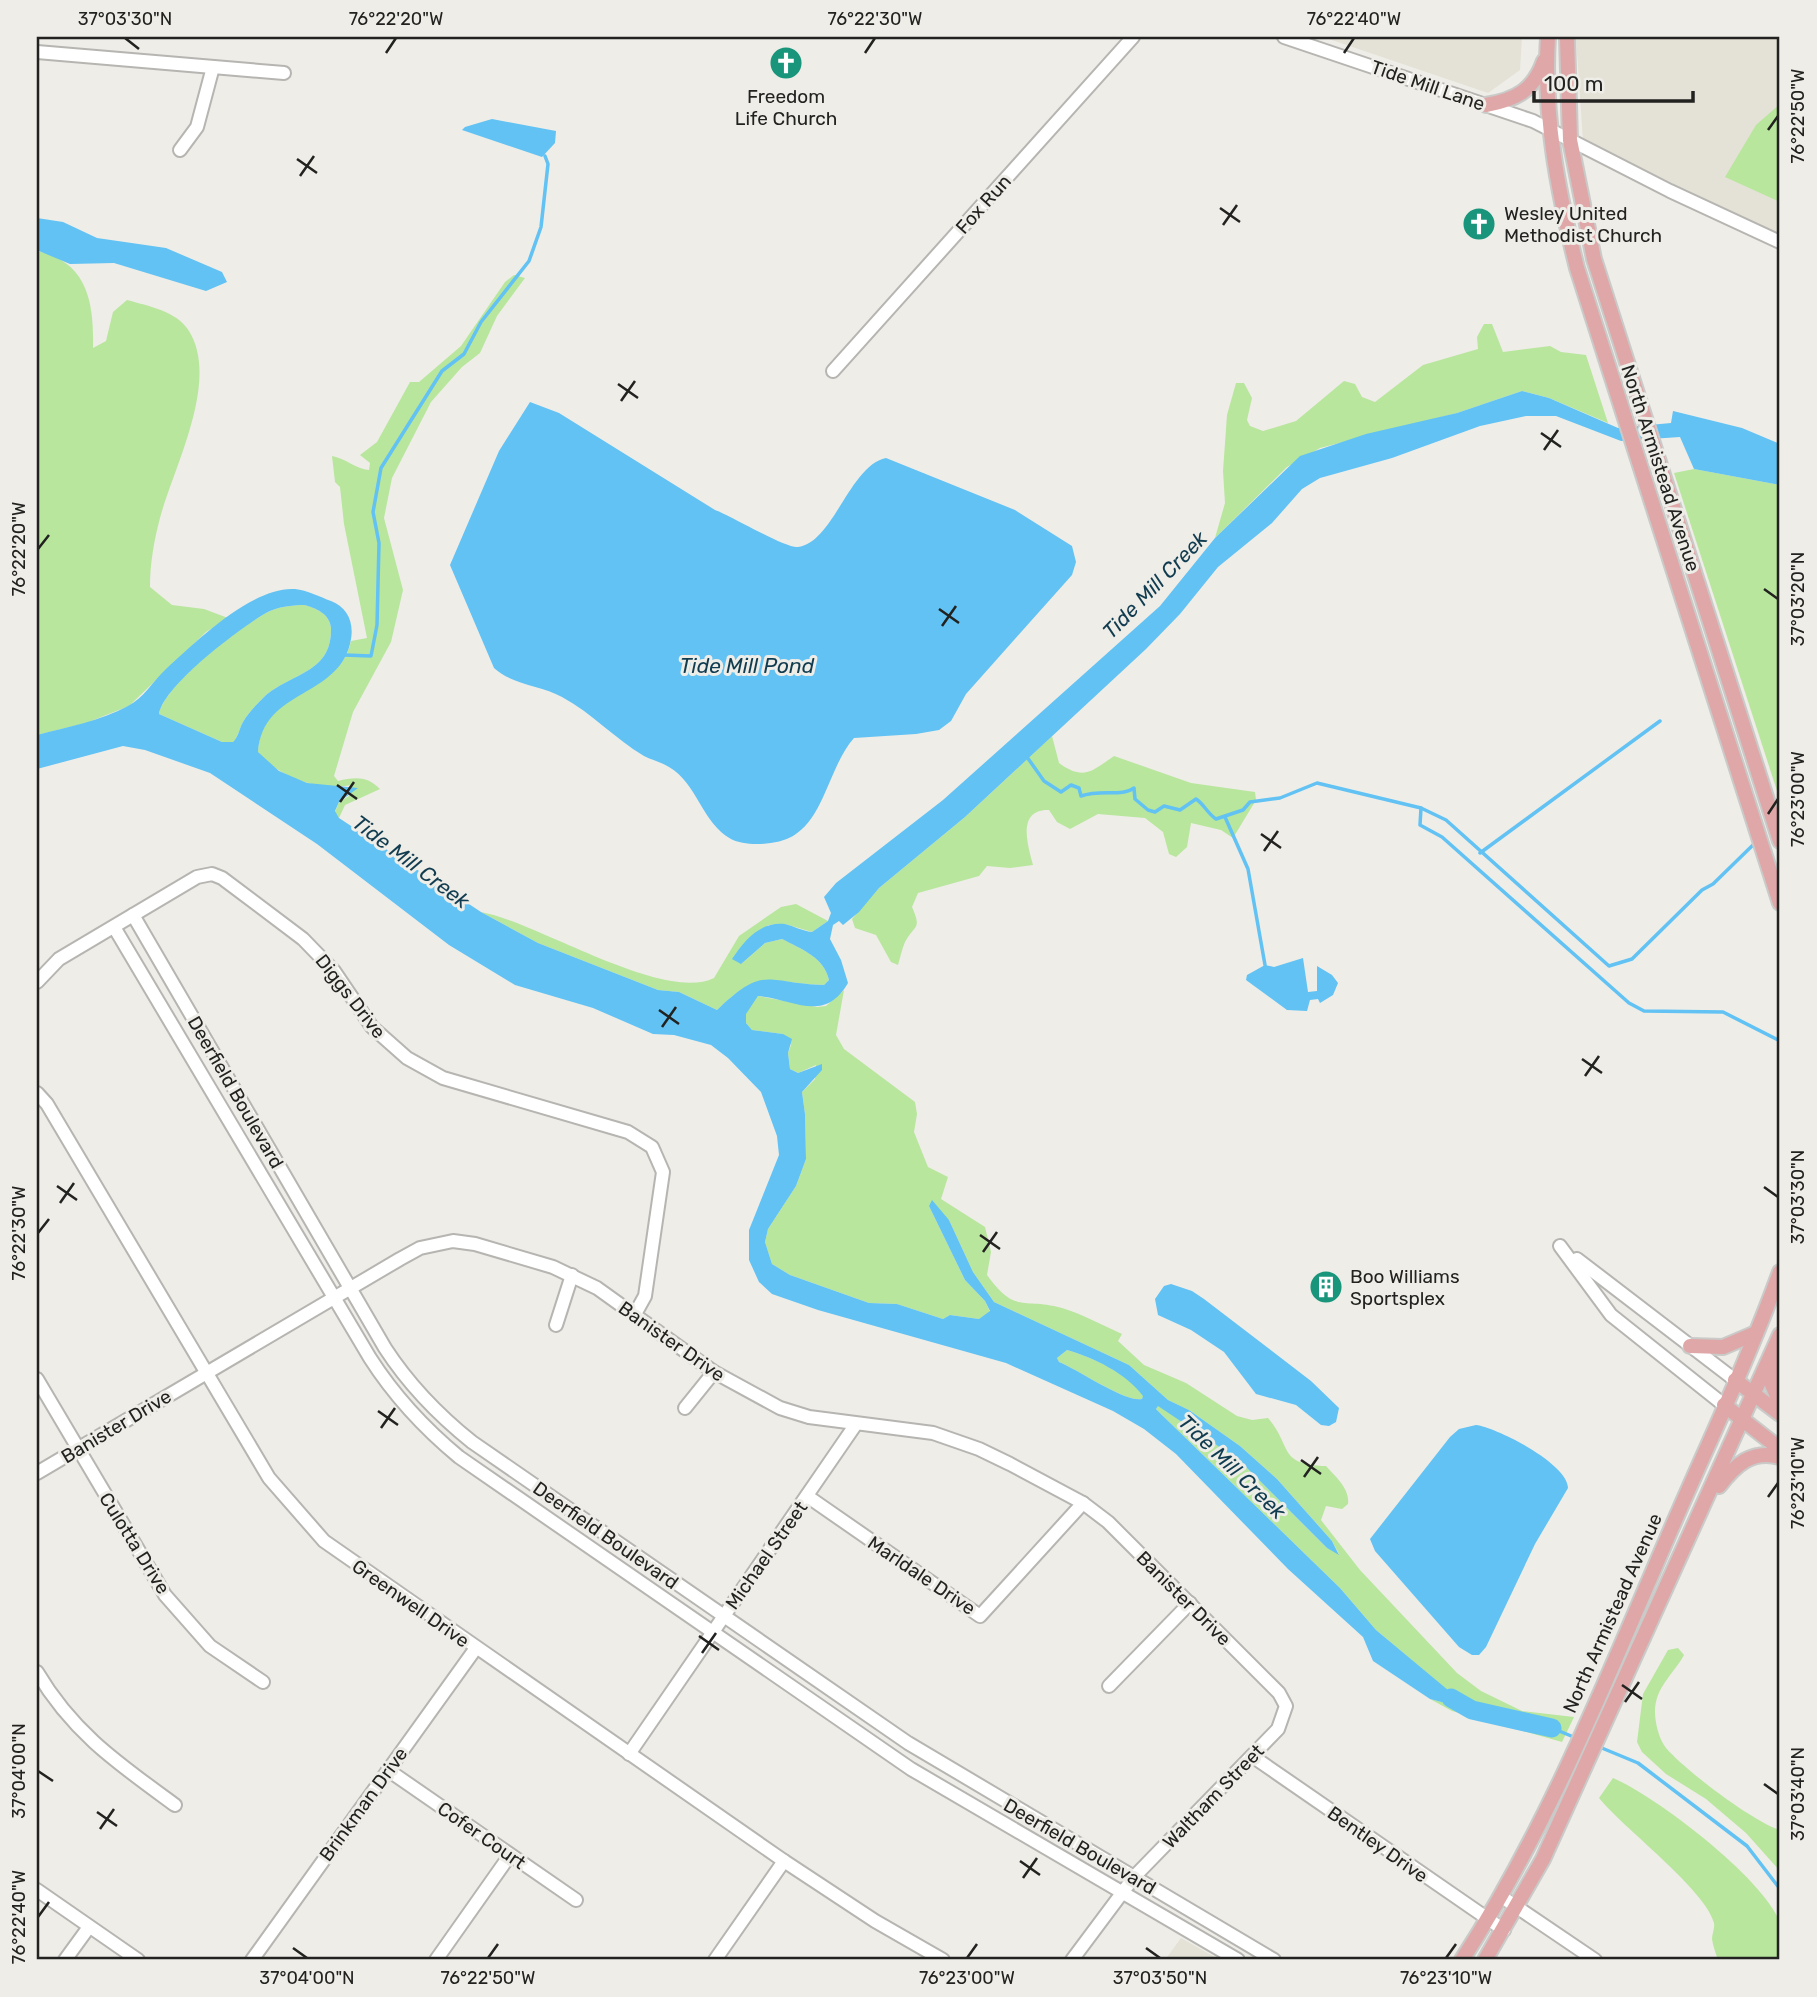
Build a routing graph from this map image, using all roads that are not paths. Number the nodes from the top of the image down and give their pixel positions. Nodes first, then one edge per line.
1 (1133, 37) edge
2 (1284, 37) edge
3 (1548, 37) edge
4 (1567, 37) edge
5 (37, 52) edge
6 (1547, 53) junction
7 (213, 67) junction
8 (284, 73) dead end
9 (1486, 105) junction
10 (1550, 129) junction
11 (1570, 140) junction
12 (180, 150) dead end
13 (1780, 242) edge
14 (833, 371) dead end
15 (1780, 841) edge
16 (1780, 903) edge
17 (133, 915) junction
18 (114, 927) junction
19 (37, 982) edge
20 (37, 1093) edge
21 (1780, 1272) edge
22 (572, 1275) junction
23 (351, 1288) junction
24 (333, 1299) junction
25 (635, 1314) junction
26 (556, 1325) dead end
27 (1756, 1333) junction
28 (1780, 1335) edge
29 (1690, 1346) junction
30 (1780, 1346) edge
31 (207, 1372) junction
32 (714, 1372) junction
33 (37, 1379) edge
34 (1735, 1380) junction
35 (1754, 1394) junction
36 (1780, 1403) edge
37 (1724, 1405) junction
38 (685, 1409) dead end
39 (1780, 1413) edge
40 (1742, 1420) junction
41 (856, 1424) junction
42 (78, 1449) junction
43 (1780, 1449) edge
44 (1780, 1457) edge
45 (37, 1473) edge
46 (807, 1496) junction
47 (1083, 1503) junction
48 (1705, 1503) junction
49 (1190, 1604) junction
50 (723, 1615) junction
51 (712, 1632) junction
52 (476, 1648) junction
53 (37, 1672) edge
54 (263, 1682) dead end
55 (1109, 1686) dead end
56 (1279, 1693) joint
57 (629, 1754) junction
58 (1252, 1756) junction
59 (388, 1770) junction
60 (175, 1805) dead end
61 (510, 1855) junction
62 (784, 1861) junction
63 (1134, 1877) junction
64 (37, 1890) edge
65 (1122, 1892) junction
66 (1502, 1897) junction
67 (576, 1900) dead end
68 (1517, 1908) junction
69 (1488, 1920) junction
70 (89, 1927) junction
71 (1504, 1930) junction
72 (65, 1960) edge
73 (138, 1960) edge
74 (252, 1960) edge
75 (436, 1960) edge
76 (715, 1960) edge
77 (943, 1960) edge
78 (1072, 1960) edge
79 (1238, 1960) edge
80 (1274, 1960) edge
81 (1462, 1960) edge
82 (1485, 1960) edge
83 (1595, 1960) edge

1 - 14 street, Fox Run
2 - 9 street, Tide Mill Lane
3 - 6 main road, North Armistead Avenue
4 - 11 main road, North Armistead Avenue
5 - 7 street
6 - 9 main road
6 - 10 main road, North Armistead Avenue
7 - 8 street
7 - 12 street
9 - 10 street, Tide Mill Lane
10 - 11 street, Tide Mill Lane
10 - 16 main road, North Armistead Avenue
11 - 13 street, Tide Mill Lane
11 - 15 main road, North Armistead Avenue
17 - 18 street, Diggs Drive
17 - 23 street, Deerfield Boulevard
17 - 25 street, Diggs Drive
18 - 19 street, Diggs Drive
18 - 24 street, Deerfield Boulevard
20 - 31 street, Greenwell Drive
21 - 27 main road, North Armistead Avenue
22 - 23 street, Banister Drive
22 - 25 street, Banister Drive
22 - 26 street
23 - 24 street, Banister Drive
23 - 50 street, Deerfield Boulevard
24 - 31 street, Banister Drive
24 - 51 street, Deerfield Boulevard
25 - 32 street, Banister Drive
27 - 29 main road
27 - 34 main road, North Armistead Avenue
28 - 35 main road, North Armistead Avenue
29 - 34 street
29 - 37 street
30 - 36 main road
31 - 42 street, Banister Drive
31 - 52 street, Greenwell Drive
32 - 38 street
32 - 41 street, Banister Drive
33 - 42 street, Culotta Drive
34 - 35 main road
34 - 37 main road, North Armistead Avenue
35 - 39 main road
35 - 40 main road, North Armistead Avenue
37 - 40 main road
37 - 66 main road, North Armistead Avenue
40 - 43 main road
40 - 48 main road, North Armistead Avenue
41 - 46 street, Michael Street
41 - 47 street, Banister Drive
42 - 45 street, Banister Drive
42 - 54 street, Culotta Drive
44 - 48 main road
46 - 47 street, Marldale Drive
46 - 50 street, Michael Street
47 - 49 street, Banister Drive
48 - 68 main road, North Armistead Avenue
49 - 55 street
49 - 56 street, Banister Drive
50 - 51 street, Michael Street
50 - 63 street, Deerfield Boulevard
51 - 57 street, Michael Street
51 - 65 street, Deerfield Boulevard
52 - 57 street, Greenwell Drive
52 - 59 street, Brinkman Drive
53 - 60 street
56 - 58 street, Waltham Street
57 - 62 street, Greenwell Drive
58 - 63 street, Waltham Street
58 - 69 street, Bentley Drive
59 - 61 street, Cofer Court
59 - 74 street, Brinkman Drive
61 - 67 street, Cofer Court
61 - 75 street
62 - 76 street
62 - 77 street, Greenwell Drive
63 - 65 street, Waltham Street
63 - 80 street, Deerfield Boulevard
64 - 70 street
65 - 78 street, Waltham Street
65 - 79 street, Deerfield Boulevard
66 - 68 street
66 - 69 main road, North Armistead Avenue
68 - 71 main road, North Armistead Avenue
68 - 83 street
69 - 71 street, Bentley Drive
69 - 81 main road, North Armistead Avenue
70 - 72 street
70 - 73 street
71 - 82 main road, North Armistead Avenue

